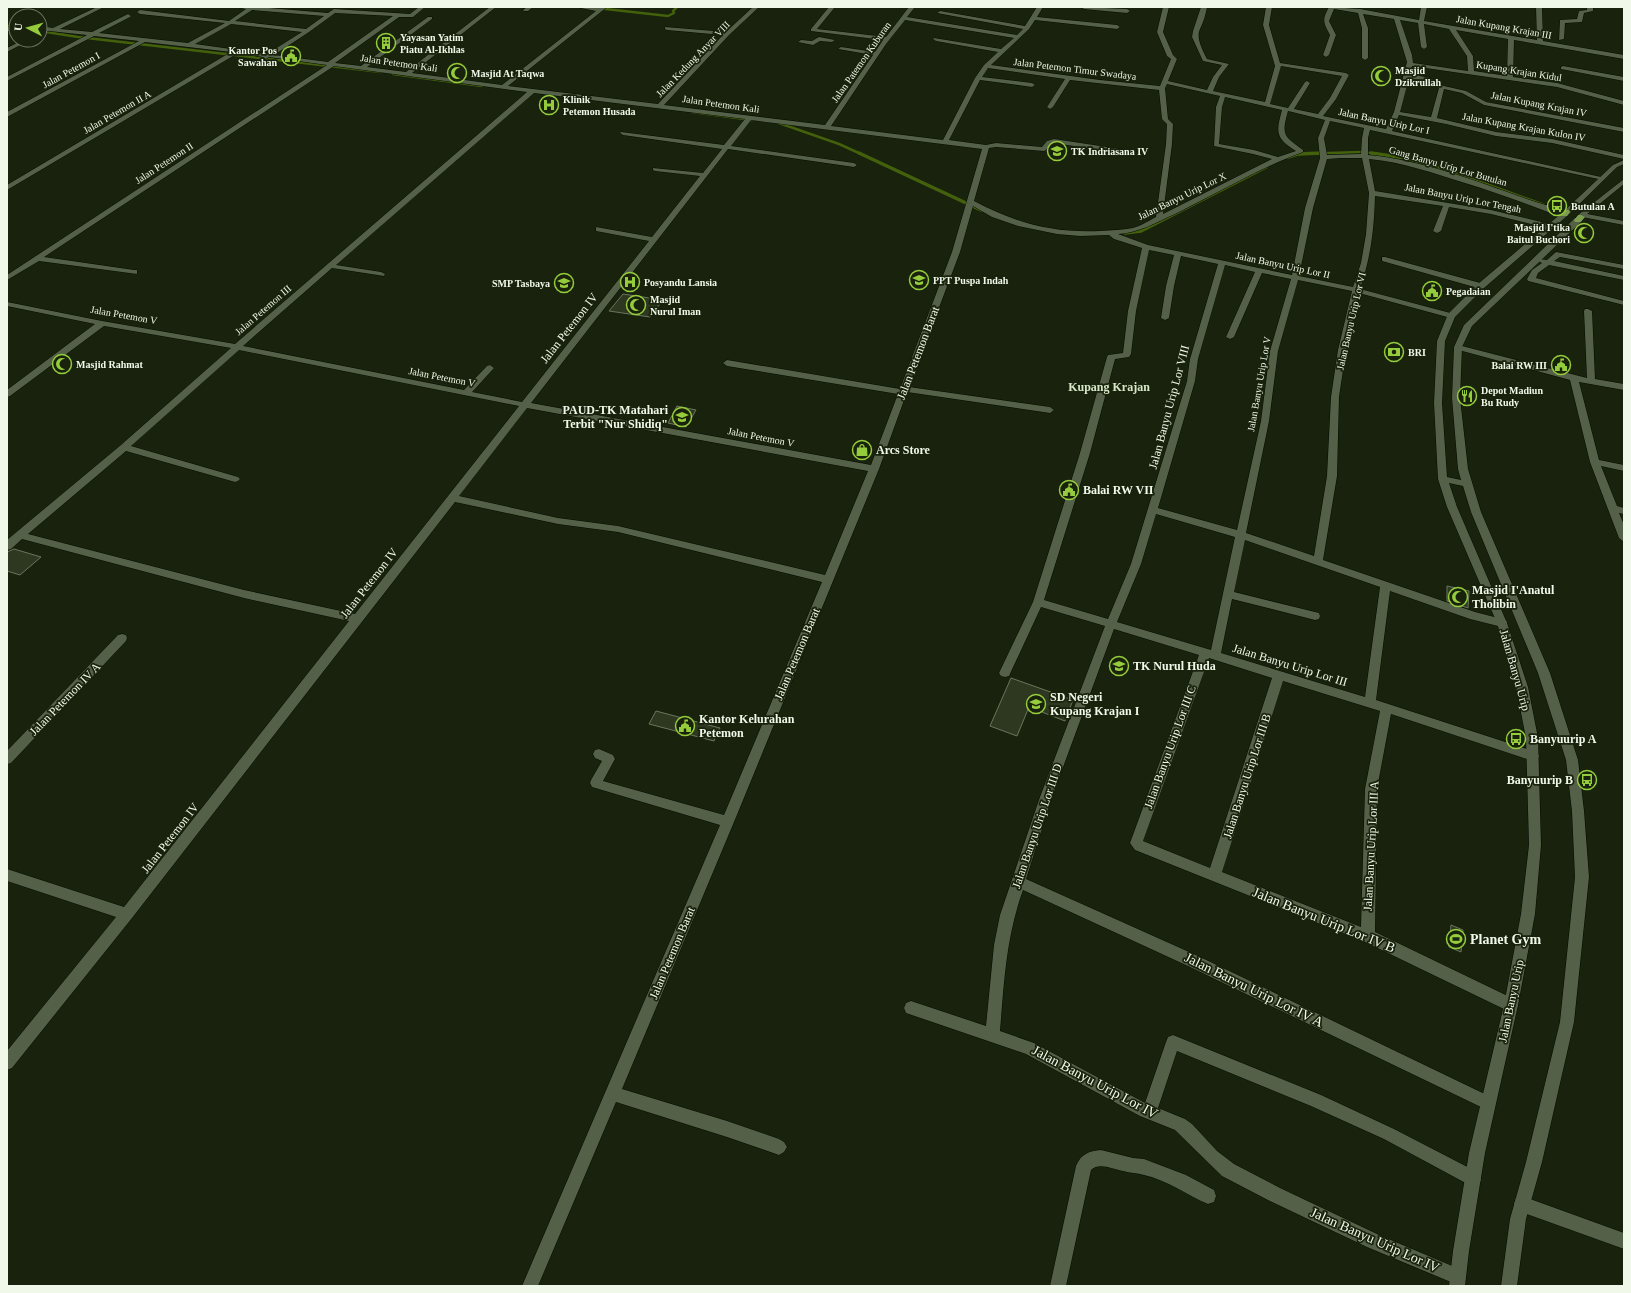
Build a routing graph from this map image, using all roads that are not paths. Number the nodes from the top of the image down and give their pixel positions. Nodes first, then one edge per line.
1 (101, 7) edge
2 (239, 7) edge
3 (340, 7) edge
4 (350, 7) edge
5 (422, 7) edge
6 (494, 7) edge
7 (579, 7) edge
8 (756, 7) edge
9 (832, 7) edge
10 (912, 7) edge
11 (1040, 7) edge
12 (1084, 7) edge
13 (1166, 7) edge
14 (1204, 7) edge
15 (1269, 7) edge
16 (1332, 7) edge
17 (1424, 7) edge
18 (1539, 7) edge
19 (1590, 7) edge
20 (253, 8) edge
21 (375, 8) edge
22 (602, 9) edge
23 (1579, 10) edge
24 (334, 11) junction
25 (1127, 11) dead end
26 (1360, 11) junction
27 (140, 12) dead end
28 (940, 13) dead end
29 (329, 15) junction
30 (398, 15) junction
31 (128, 16) dead end
32 (1396, 17) junction
33 (430, 18) dead end
34 (904, 18) junction
35 (1032, 18) junction
36 (1421, 22) junction
37 (229, 23) junction
38 (1118, 27) dead end
39 (1451, 27) junction
40 (667, 28) dead end
41 (1027, 28) junction
42 (48, 30) edge
43 (48, 31) edge
44 (307, 31) junction
45 (727, 34) junction
46 (87, 37) junction
47 (1018, 37) junction
48 (1511, 37) junction
49 (936, 39) dead end
50 (1561, 39) dead end
51 (836, 41) dead end
52 (848, 41) dead end
53 (886, 41) junction
54 (801, 42) dead end
55 (1540, 42) junction
56 (139, 43) junction
57 (189, 45) junction
58 (1424, 47) dead end
59 (841, 49) dead end
60 (1002, 51) junction
61 (233, 53) junction
62 (876, 54) junction
63 (1326, 55) dead end
64 (266, 57) junction
65 (1624, 57) edge
66 (1365, 58) dead end
67 (1278, 64) junction
68 (1410, 64) junction
69 (330, 65) junction
70 (986, 66) junction
71 (362, 68) junction
72 (1563, 68) dead end
73 (1471, 72) junction
74 (407, 74) junction
75 (1408, 76) junction
76 (978, 78) junction
77 (1068, 78) junction
78 (1510, 78) junction
79 (7, 79) edge
80 (1624, 79) edge
81 (1307, 83) dead end
82 (1163, 85) junction
83 (1032, 86) dead end
84 (503, 87) junction
85 (1442, 87) junction
86 (531, 92) junction
87 (1209, 92) junction
88 (1223, 95) junction
89 (1624, 103) edge
90 (1267, 105) junction
91 (660, 106) junction
92 (1050, 107) dead end
93 (1288, 109) junction
94 (1397, 113) junction
95 (7, 115) edge
96 (1319, 116) junction
97 (748, 119) junction
98 (1328, 119) junction
99 (1433, 120) junction
100 (1368, 127) junction
101 (826, 128) junction
102 (1624, 130) edge
103 (1388, 132) junction
104 (623, 133) dead end
105 (945, 142) junction
106 (986, 147) junction
107 (726, 148) junction
108 (1133, 153) dead end
109 (1365, 153) junction
110 (1323, 155) junction
111 (1624, 157) edge
112 (1278, 159) junction
113 (1624, 162) edge
114 (854, 165) dead end
115 (655, 169) dead end
116 (705, 175) junction
117 (1601, 179) junction
118 (1624, 182) edge
119 (7, 188) edge
120 (1372, 193) junction
121 (1447, 204) junction
122 (969, 205) junction
123 (1564, 214) junction
124 (1581, 218) junction
125 (1159, 219) junction
126 (1624, 223) edge
127 (1550, 227) junction
128 (599, 229) dead end
129 (1437, 231) dead end
130 (1114, 235) junction
131 (654, 240) junction
132 (1146, 247) junction
133 (1178, 254) junction
134 (37, 258) junction
135 (1385, 259) dead end
136 (1543, 261) junction
137 (1222, 262) junction
138 (331, 266) junction
139 (1624, 267) edge
140 (1260, 270) junction
141 (134, 272) dead end
142 (381, 274) dead end
143 (1295, 277) junction
144 (7, 278) edge
145 (1624, 278) edge
146 (1481, 286) junction
147 (1356, 290) junction
148 (1624, 303) edge
149 (7, 304) edge
150 (1588, 311) dead end
151 (1451, 316) junction
152 (1165, 318) dead end
153 (102, 323) junction
154 (1230, 338) dead end
155 (237, 347) junction
156 (1458, 347) junction
157 (727, 363) dead end
158 (490, 368) dead end
159 (1574, 378) junction
160 (1591, 381) junction
161 (1624, 387) edge
162 (903, 391) junction
163 (466, 393) junction
164 (7, 394) edge
165 (526, 405) junction
166 (1050, 410) dead end
167 (124, 447) junction
168 (1595, 462) junction
169 (1624, 468) edge
170 (874, 469) junction
171 (235, 479) dead end
172 (1443, 479) junction
173 (1467, 484) junction
174 (452, 498) junction
175 (1612, 508) junction
176 (1154, 510) junction
177 (1624, 510) edge
178 (1241, 534) junction
179 (20, 535) junction
180 (1624, 538) edge
181 (7, 546) edge
182 (1318, 562) junction
183 (828, 580) junction
184 (1385, 586) junction
185 (1228, 594) junction
186 (1038, 602) junction
187 (1314, 616) dead end
188 (358, 619) junction
189 (1502, 623) junction
190 (1111, 624) junction
191 (122, 638) dead end
192 (1210, 655) junction
193 (1006, 673) dead end
194 (1279, 676) junction
195 (1370, 703) junction
196 (1386, 708) junction
197 (599, 754) dead end
198 (1533, 756) junction
199 (7, 759) edge
200 (728, 822) junction
201 (1136, 841) joint
202 (7, 874) edge
203 (1214, 876) junction
204 (1019, 882) junction
205 (127, 914) junction
206 (1368, 936) junction
207 (1511, 1005) junction
208 (911, 1008) dead end
209 (992, 1035) junction
210 (7, 1063) edge
211 (613, 1094) junction
212 (1488, 1103) junction
213 (1149, 1113) junction
214 (778, 1147) dead end
215 (1472, 1179) junction
216 (1208, 1196) dead end
217 (1522, 1204) junction
218 (1624, 1241) edge
219 (1458, 1281) edge
220 (530, 1286) edge
221 (1058, 1286) edge
222 (1509, 1286) edge

1 - 42 street
2 - 20 street
3 - 24 street
4 - 21 street
5 - 30 street
6 - 74 street
7 - 22 street
8 - 45 street, Jalan Kedung Anyar VIII
9 - 53 street
10 - 34 street, Jalan Patemon Kuburan
11 - 35 street
12 - 25 street
13 - 82 street
14 - 87 street
15 - 67 street
16 - 26 street, Jalan Kupang Krajan III
16 - 63 street
17 - 36 street
18 - 55 street
19 - 23 street
20 - 29 street
20 - 37 street
22 - 84 street
23 - 50 street
24 - 29 street
24 - 30 street
26 - 32 street, Jalan Kupang Krajan III
26 - 66 street
27 - 37 street
28 - 41 street
29 - 44 street
30 - 69 street, Jalan Petemon II
31 - 46 street
32 - 36 street, Jalan Kupang Krajan III
32 - 68 street
33 - 71 street
34 - 47 street
34 - 53 street, Jalan Patemon Kuburan
35 - 38 street
35 - 41 street
36 - 39 street, Jalan Kupang Krajan III
36 - 58 street
37 - 44 street
37 - 57 street
39 - 48 street, Jalan Kupang Krajan III
39 - 73 street
40 - 45 street
41 - 47 street
43 - 46 street, Jalan Petemon Kali
44 - 64 street
45 - 91 street, Jalan Kedung Anyar VIII
46 - 56 street, Jalan Petemon Kali
46 - 79 street
47 - 60 street
48 - 55 street, Jalan Kupang Krajan III
48 - 78 street
49 - 60 street
51 - 54 street
52 - 53 street
53 - 62 street, Jalan Patemon Kuburan
55 - 65 street, Jalan Kupang Krajan III
56 - 57 street, Jalan Petemon Kali
56 - 95 street, Jalan Petemon I
57 - 61 street, Jalan Petemon Kali
59 - 62 street
60 - 70 street
61 - 64 street, Jalan Petemon Kali
61 - 119 street, Jalan Petemon II A
62 - 101 street, Jalan Patemon Kuburan
64 - 69 street, Jalan Petemon Kali
67 - 90 street
67 - 96 street
68 - 73 street, Kupang Krajan Kidul
68 - 75 street
69 - 71 street, Jalan Petemon Kali
69 - 134 street, Jalan Petemon II
70 - 76 street
70 - 77 street, Jalan Petemon Timur Swadaya
71 - 74 street, Jalan Petemon Kali
72 - 80 street
73 - 78 street, Kupang Krajan Kidul
74 - 84 street, Jalan Petemon Kali
75 - 85 street, Jalan Kupang Krajan IV
75 - 94 street
76 - 83 street
76 - 105 street
77 - 82 street, Jalan Petemon Timur Swadaya
77 - 92 street
78 - 89 street, Kupang Krajan Kidul
81 - 93 street
82 - 87 street, Jalan Banyu Urip Lor I
82 - 125 street
84 - 86 street, Jalan Petemon Kali
85 - 99 street
85 - 102 street, Jalan Kupang Krajan IV
86 - 91 street, Jalan Petemon Kali
86 - 138 street, Jalan Petemon III
87 - 88 street, Jalan Banyu Urip Lor I
88 - 90 street, Jalan Banyu Urip Lor I
88 - 112 street
90 - 93 street, Jalan Banyu Urip Lor I
91 - 97 street, Jalan Petemon Kali
93 - 96 street, Jalan Banyu Urip Lor I
93 - 112 street, Jalan Banyu Urip Lor X
94 - 99 street, Jalan Kupang Krajan Kulon IV
94 - 103 street
96 - 98 street, Jalan Banyu Urip Lor I
97 - 101 street, Jalan Petemon Kali
97 - 107 street, Jalan Petemon IV
98 - 100 street, Jalan Banyu Urip Lor I
98 - 110 street, Jalan Banyu Urip Lor V
99 - 111 street, Jalan Kupang Krajan Kulon IV
100 - 103 street, Jalan Banyu Urip Lor I
100 - 109 street, Jalan Banyu Urip Lor VI
101 - 105 street, Jalan Petemon Kali
103 - 117 street, Jalan Banyu Urip Lor I
104 - 107 street
105 - 106 street, Jalan Petemon Kali
106 - 108 street, Jalan Petemon Kali
106 - 122 street, Jalan Petemon Barat
107 - 114 street
107 - 116 street, Jalan Petemon IV
109 - 110 street, Gang Banyu Urip Lor Butulan
109 - 120 street, Jalan Banyu Urip Lor VI
109 - 123 street, Gang Banyu Urip Lor Butulan
110 - 143 street, Jalan Banyu Urip Lor V
112 - 125 street, Jalan Banyu Urip Lor X
113 - 117 street, Jalan Banyu Urip
115 - 116 street
116 - 131 street, Jalan Petemon IV
117 - 123 street, Jalan Banyu Urip
118 - 124 street, Jalan Banyu Urip
120 - 121 street, Jalan Banyu Urip Lor Tengah
120 - 147 street, Jalan Banyu Urip Lor VI
121 - 127 street, Jalan Banyu Urip Lor Tengah
121 - 129 street
122 - 130 street, Jalan Banyu Urip Lor X
122 - 162 street, Jalan Petemon Barat
123 - 127 street, Jalan Banyu Urip
124 - 126 street
124 - 136 street, Jalan Banyu Urip
125 - 130 street, Jalan Banyu Urip Lor X
127 - 146 street, Jalan Banyu Urip
128 - 131 street
130 - 132 street, Jalan Banyu Urip Lor II
131 - 165 street, Jalan Petemon IV
132 - 133 street, Jalan Banyu Urip Lor II
132 - 186 street
133 - 137 street, Jalan Banyu Urip Lor II
133 - 152 street
134 - 141 street
134 - 144 street, Jalan Petemon II
135 - 146 street
136 - 139 street
136 - 145 street
136 - 148 street
136 - 156 street, Jalan Banyu Urip
137 - 140 street, Jalan Banyu Urip Lor II
137 - 176 street, Jalan Banyu Urip Lor VIII
138 - 142 street
138 - 155 street, Jalan Petemon III
140 - 143 street, Jalan Banyu Urip Lor II
140 - 154 street
143 - 147 street, Jalan Banyu Urip Lor II
143 - 178 street, Jalan Banyu Urip Lor V
146 - 151 street, Jalan Banyu Urip
147 - 151 street, Jalan Banyu Urip Lor II
147 - 182 street, Jalan Banyu Urip Lor VI
149 - 153 street, Jalan Petemon V
150 - 160 street
151 - 172 street, Jalan Banyu Urip
153 - 155 street, Jalan Petemon V
153 - 164 street
155 - 163 street, Jalan Petemon V
155 - 167 street, Jalan Petemon III
156 - 159 street
156 - 173 street, Jalan Banyu Urip
157 - 162 street
158 - 163 street
159 - 160 street
159 - 168 street
160 - 161 street
162 - 166 street
162 - 170 street, Jalan Petemon Barat
163 - 165 street, Jalan Petemon V
165 - 170 street, Jalan Petemon V
165 - 174 street, Jalan Petemon IV
167 - 171 street
167 - 179 street, Jalan Petemon III
168 - 169 street
168 - 175 street
170 - 183 street, Jalan Petemon Barat
172 - 173 street
172 - 189 street, Jalan Banyu Urip
173 - 217 street, Jalan Banyu Urip
174 - 183 street
174 - 188 street, Jalan Petemon IV
175 - 177 street
175 - 180 street
176 - 178 street
176 - 190 street, Jalan Banyu Urip Lor VIII
178 - 182 street
178 - 185 street, Jalan Banyu Urip Lor V
179 - 181 street, Jalan Petemon III
179 - 188 street
182 - 184 street
183 - 200 street, Jalan Petemon Barat
184 - 189 street
184 - 195 street
185 - 187 street
185 - 192 street, Jalan Banyu Urip Lor V
186 - 190 street, Jalan Banyu Urip Lor III
186 - 193 street
188 - 205 street, Jalan Petemon IV
189 - 198 street, Jalan Banyu Urip
190 - 192 street, Jalan Banyu Urip Lor III
190 - 204 street, Jalan Banyu Urip Lor III D
191 - 199 street, Jalan Petemon IV A
192 - 194 street, Jalan Banyu Urip Lor III
192 - 201 street, Jalan Banyu Urip Lor III C
194 - 195 street, Jalan Banyu Urip Lor III
194 - 203 street, Jalan Banyu Urip Lor III B
195 - 196 street, Jalan Banyu Urip Lor III
196 - 198 street, Jalan Banyu Urip Lor III
196 - 206 street, Jalan Banyu Urip Lor III A
197 - 200 street
198 - 207 street, Jalan Banyu Urip
200 - 211 street, Jalan Petemon Barat
201 - 203 street, Jalan Banyu Urip Lor IV B
202 - 205 street
203 - 206 street, Jalan Banyu Urip Lor IV B
204 - 209 street, Jalan Banyu Urip Lor III D
204 - 212 street, Jalan Banyu Urip Lor IV A
205 - 210 street, Jalan Petemon IV
206 - 207 street, Jalan Banyu Urip Lor IV B
207 - 212 street, Jalan Banyu Urip
208 - 209 street, Jalan Banyu Urip Lor IV
209 - 213 street, Jalan Banyu Urip Lor IV
211 - 214 street
211 - 220 street, Jalan Petemon Barat
212 - 215 street, Jalan Banyu Urip
213 - 215 street
213 - 219 street, Jalan Banyu Urip Lor IV
215 - 219 street, Jalan Banyu Urip
216 - 221 street
217 - 218 street
217 - 222 street, Jalan Banyu Urip

